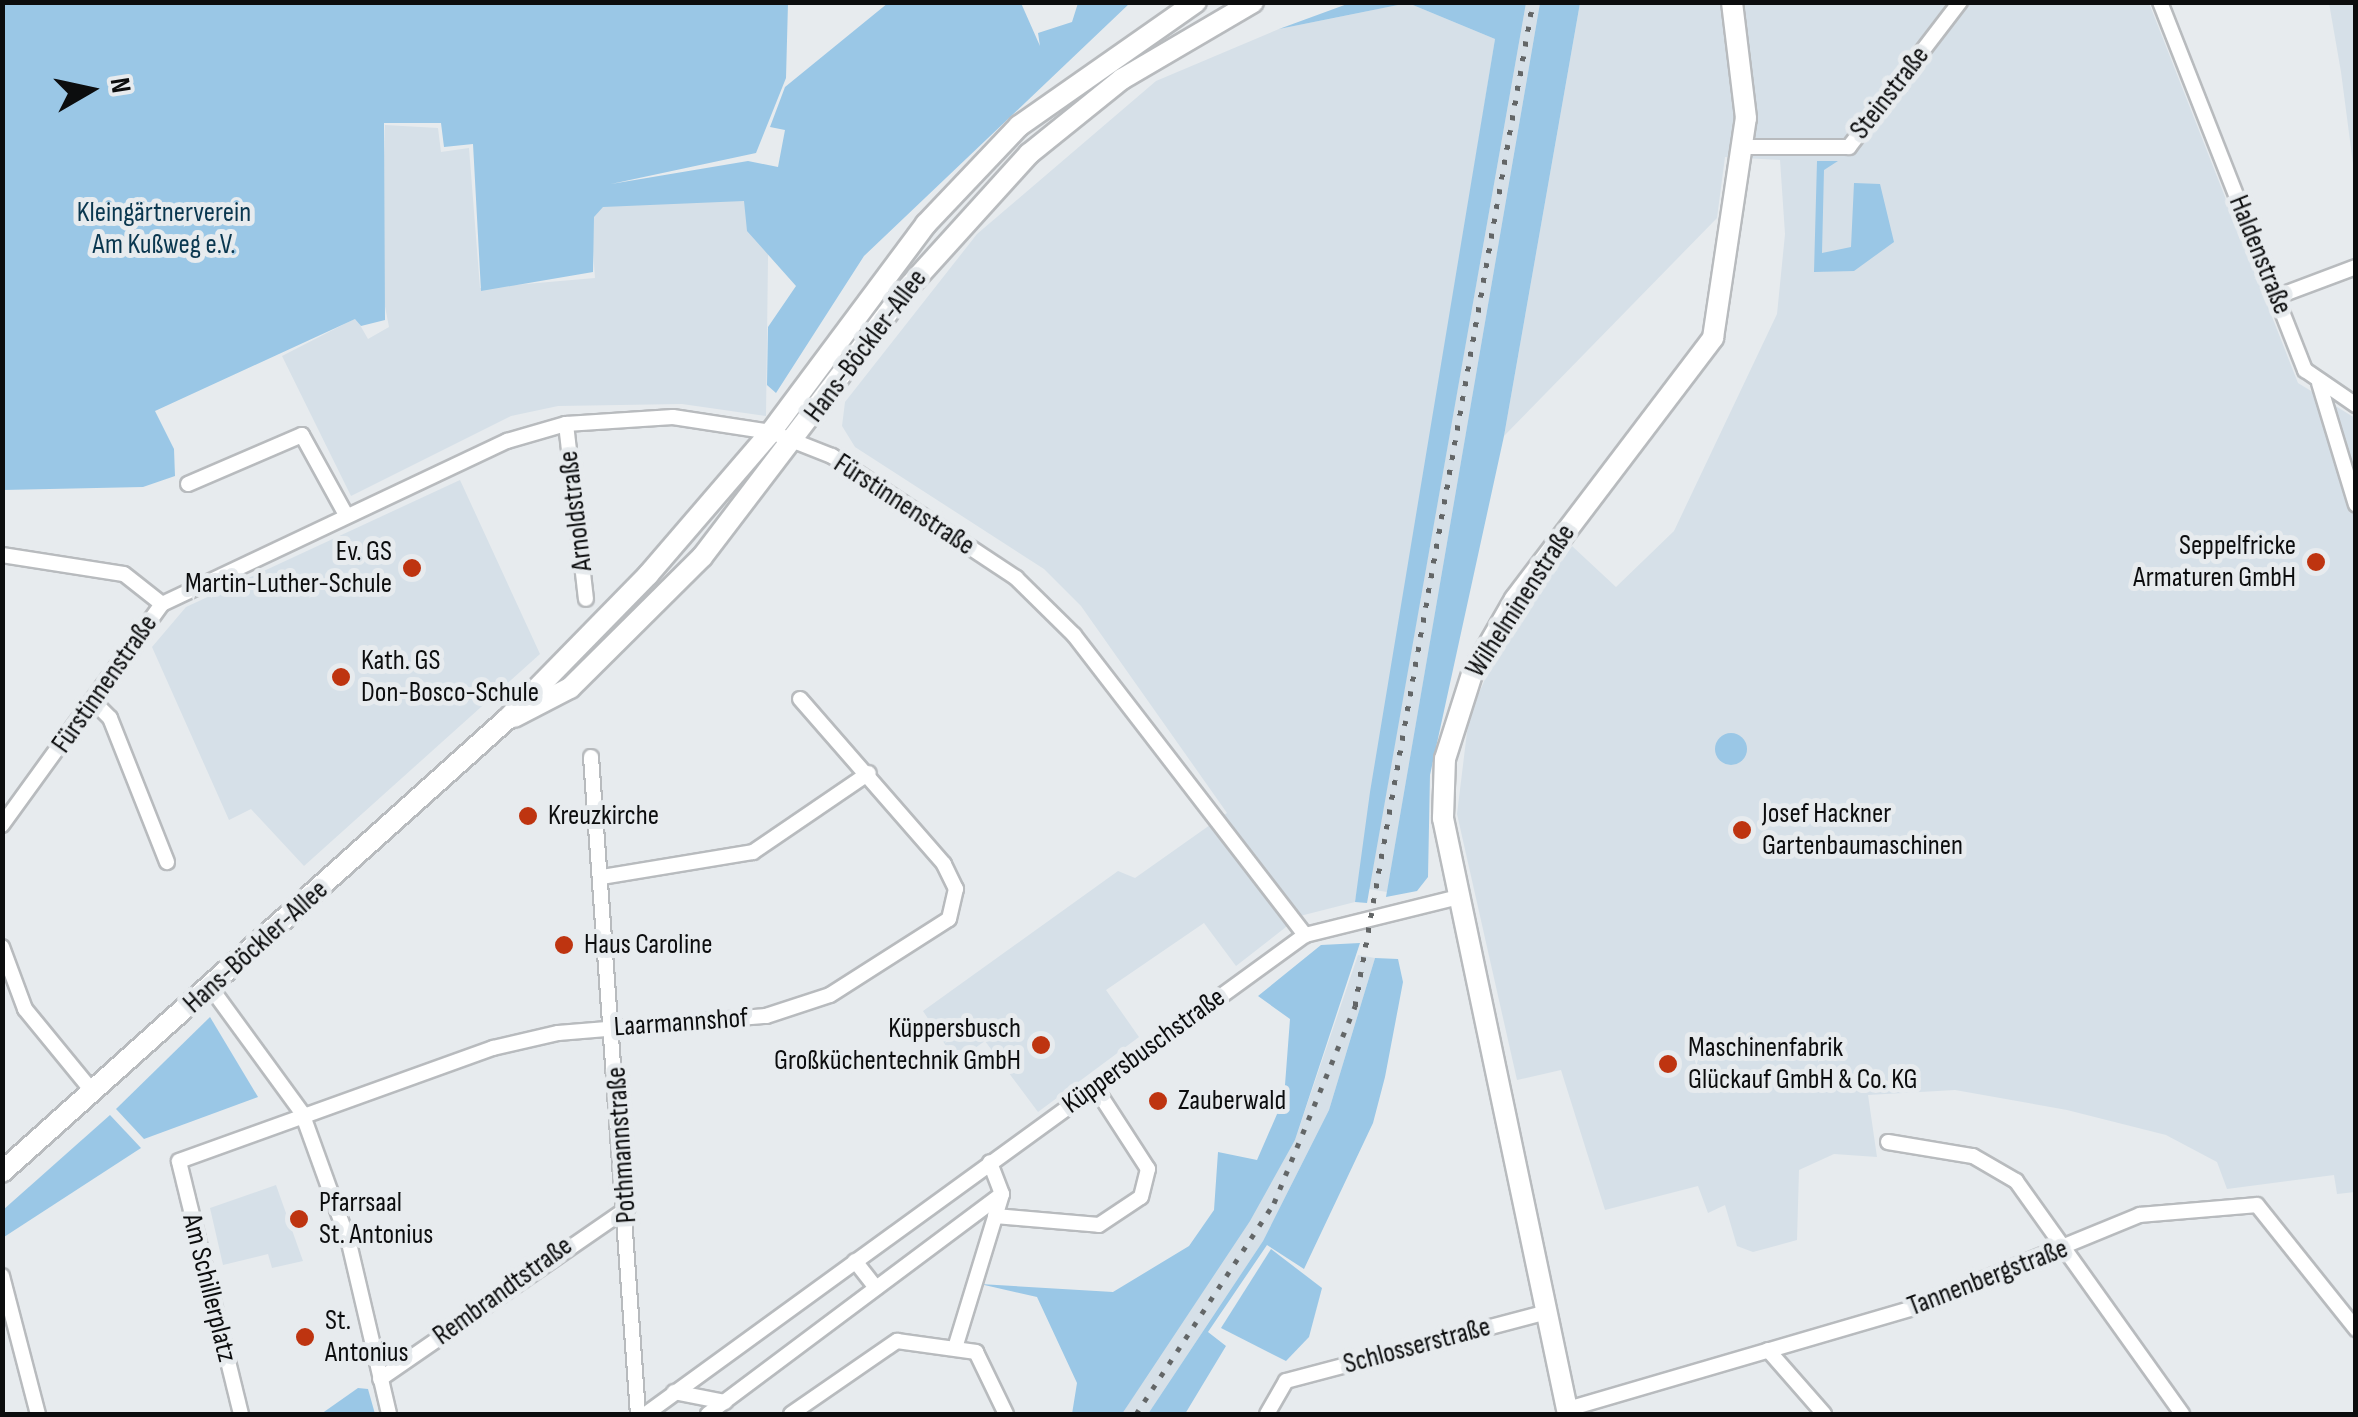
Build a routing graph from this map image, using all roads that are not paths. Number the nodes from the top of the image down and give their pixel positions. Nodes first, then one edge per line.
1 (1208, 2) edge
2 (1253, 2) edge
3 (1732, 2) edge
4 (1960, 2) edge
5 (2160, 2) edge
6 (1183, 6) edge
7 (1207, 24) junction
8 (1744, 147) junction
9 (2356, 266) edge
10 (2276, 297) junction
11 (2319, 383) junction
12 (2356, 405) edge
13 (566, 424) junction
14 (771, 432) junction
15 (796, 440) junction
16 (188, 484) dead end
17 (2356, 504) edge
18 (346, 515) junction
19 (2, 555) edge
20 (586, 599) dead end
21 (162, 604) junction
22 (570, 656) junction
23 (586, 673) junction
24 (800, 699) dead end
25 (93, 701) junction
26 (507, 719) junction
27 (591, 757) dead end
28 (869, 773) junction
29 (2, 824) edge
30 (167, 862) dead end
31 (602, 877) junction
32 (1458, 896) junction
33 (1304, 935) junction
34 (2, 947) edge
35 (211, 988) junction
36 (10, 998) edge
37 (614, 1028) junction
38 (1095, 1087) junction
39 (93, 1092) junction
40 (302, 1113) junction
41 (1888, 1142) dead end
42 (179, 1161) joint
43 (990, 1162) junction
44 (2, 1172) edge
45 (1002, 1194) junction
46 (628, 1208) junction
47 (995, 1216) junction
48 (2068, 1249) junction
49 (855, 1261) junction
50 (2, 1276) edge
51 (876, 1288) junction
52 (1548, 1312) junction
53 (2356, 1329) edge
54 (955, 1348) junction
55 (1768, 1350) junction
56 (380, 1379) junction
57 (674, 1392) junction
58 (725, 1402) junction
59 (1270, 1409) edge
60 (2174, 1411) edge
61 (1568, 1412) edge
62 (38, 1414) edge
63 (241, 1414) edge
64 (389, 1414) edge
65 (638, 1414) edge
66 (646, 1414) edge
67 (708, 1414) edge
68 (791, 1414) edge
69 (1006, 1414) edge
70 (1287, 1414) edge
71 (1824, 1414) edge

1 - 7 street
2 - 7 street, Hans-Böckler-Allee
3 - 8 street, Wilhelminenstraße
4 - 8 street, Steinstraße
5 - 10 street, Haldenstraße
6 - 7 street
6 - 14 street, Hans-Böckler-Allee
7 - 15 street, Hans-Böckler-Allee
8 - 32 street, Wilhelminenstraße
9 - 10 street
10 - 11 street, Haldenstraße
11 - 12 street
11 - 17 street, Haldenstraße
13 - 14 street, Fürstinnenstraße
13 - 18 street, Fürstinnenstraße
13 - 20 street, Arnoldstraße
14 - 15 street, Fürstinnenstraße
14 - 22 street, Hans-Böckler-Allee
15 - 23 street, Hans-Böckler-Allee
15 - 33 street, Fürstinnenstraße
16 - 18 street
18 - 21 street, Fürstinnenstraße
19 - 21 street
21 - 25 street, Fürstinnenstraße
22 - 23 street
22 - 26 street, Hans-Böckler-Allee
23 - 26 street, Hans-Böckler-Allee
24 - 28 street, Laarmannshof
25 - 29 street, Fürstinnenstraße
25 - 30 street
26 - 35 street, Hans-Böckler-Allee
27 - 31 street, Pothmannstraße
28 - 31 street
28 - 37 street, Laarmannshof
31 - 37 street, Pothmannstraße
32 - 33 street, Küppersbuschstraße
32 - 52 street, Wilhelminenstraße
33 - 38 street, Küppersbuschstraße
34 - 36 street
35 - 39 street, Hans-Böckler-Allee
35 - 40 street
36 - 39 street
37 - 40 street, Laarmannshof
37 - 46 street, Pothmannstraße
38 - 43 street, Küppersbuschstraße
38 - 47 street
39 - 44 street, Hans-Böckler-Allee
40 - 42 street, Laarmannshof
40 - 56 street
41 - 48 street
42 - 63 street, Am Schillerplatz
43 - 45 street
43 - 49 street, Küppersbuschstraße
45 - 47 street
45 - 51 street
46 - 56 street, Rembrandtstraße
46 - 65 street, Pothmannstraße
47 - 54 street
48 - 53 street, Tannenbergstraße
48 - 55 street, Tannenbergstraße
48 - 60 street
49 - 51 street
49 - 57 street, Küppersbuschstraße
50 - 62 street
51 - 58 street
52 - 59 street, Schlosserstraße
52 - 61 street, Wilhelminenstraße
54 - 68 street
54 - 69 street
55 - 61 street, Tannenbergstraße
55 - 71 street
56 - 64 street
57 - 58 street
57 - 66 street, Küppersbuschstraße
58 - 67 street
59 - 70 street

